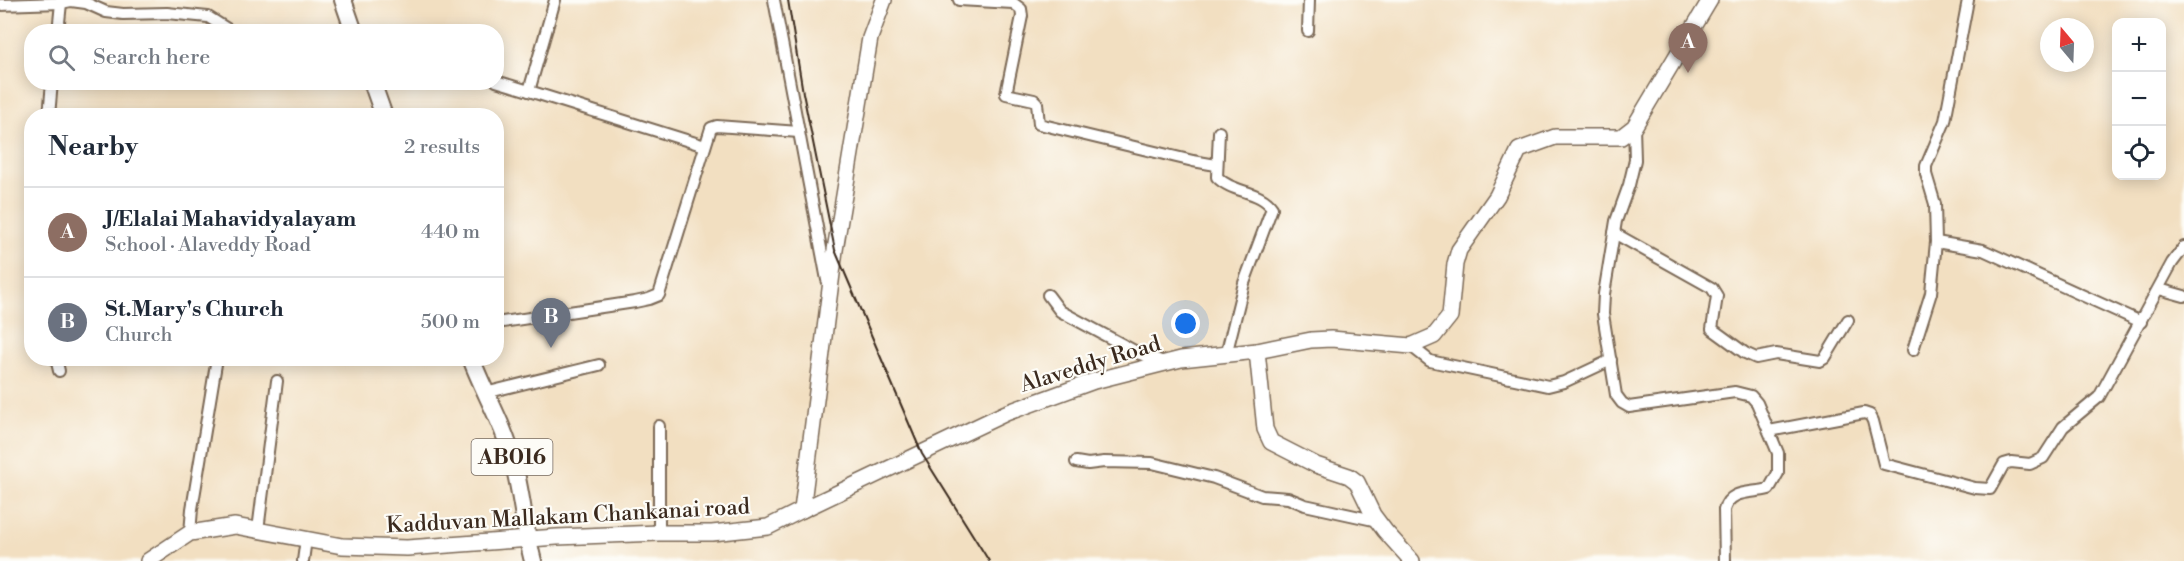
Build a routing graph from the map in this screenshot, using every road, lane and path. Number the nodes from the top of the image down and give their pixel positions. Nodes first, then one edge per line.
1 (343, 0) edge
2 (555, 0) edge
3 (774, 0) edge
4 (884, 0) edge
5 (959, 0) edge
6 (1309, 0) edge
7 (1710, 0) edge
8 (1968, 0) edge
9 (61, 3) junction
10 (0, 5) edge
11 (59, 24) edge
12 (219, 24) edge
13 (351, 24) edge
14 (1308, 31) dead end
15 (504, 83) edge
16 (51, 90) edge
17 (375, 90) edge
18 (529, 91) junction
19 (50, 108) edge
20 (381, 108) edge
21 (1634, 127) junction
22 (799, 132) junction
23 (1219, 132) dead end
24 (705, 146) junction
25 (1216, 165) junction
26 (1614, 233) junction
27 (1936, 242) junction
28 (2184, 247) edge
29 (2158, 289) junction
30 (829, 293) junction
31 (1048, 295) dead end
32 (2184, 296) edge
33 (1848, 320) dead end
34 (504, 321) edge
35 (2141, 322) junction
36 (1411, 346) junction
37 (1913, 350) dead end
38 (1257, 351) junction
39 (1226, 355) junction
40 (1611, 360) junction
41 (1164, 362) junction
42 (599, 365) dead end
43 (58, 366) edge
44 (216, 366) edge
45 (474, 366) edge
46 (59, 371) dead end
47 (277, 381) dead end
48 (485, 393) junction
49 (659, 426) dead end
50 (1769, 431) junction
51 (1076, 462) dead end
52 (802, 510) junction
53 (1378, 521) junction
54 (258, 530) junction
55 (190, 533) junction
56 (659, 533) junction
57 (306, 539) junction
58 (527, 540) junction
59 (148, 561) edge
60 (303, 561) edge
61 (533, 561) edge
62 (1412, 561) edge
63 (1725, 561) edge

1 - 13 main road
2 - 18 street
3 - 22 street
4 - 30 street
5 - 25 street
6 - 14 street
7 - 21 street
8 - 27 street
9 - 10 street
9 - 11 street
9 - 12 street
15 - 18 street
16 - 19 street
17 - 20 main road
18 - 24 street
21 - 26 street
21 - 36 street
22 - 24 street
22 - 30 street
23 - 25 street
24 - 34 street
25 - 39 street
26 - 33 street
26 - 40 street
27 - 35 street
27 - 37 street
28 - 29 street
29 - 32 street
29 - 35 street
30 - 52 street
31 - 41 street
35 - 50 street
36 - 38 street, Alaveddy Road
36 - 40 street
38 - 39 street, Alaveddy Road
38 - 53 street
39 - 41 street, Alaveddy Road
40 - 50 street
41 - 52 street, Alaveddy Road
42 - 48 street
43 - 46 street
44 - 55 street
45 - 48 main road, AB016
47 - 54 street
48 - 58 main road, AB016
49 - 56 street
50 - 63 street
51 - 53 street
52 - 56 street, Kadduvan Mallakam Chankanai road
53 - 62 street
54 - 55 street, Kadduvan Mallakam Chankanai road
54 - 57 street, Kadduvan Mallakam Chankanai road
55 - 59 street, Kadduvan Mallakam Chankanai road
56 - 58 street, Kadduvan Mallakam Chankanai road
57 - 58 street, Kadduvan Mallakam Chankanai road
57 - 60 street
58 - 61 main road, AB016

